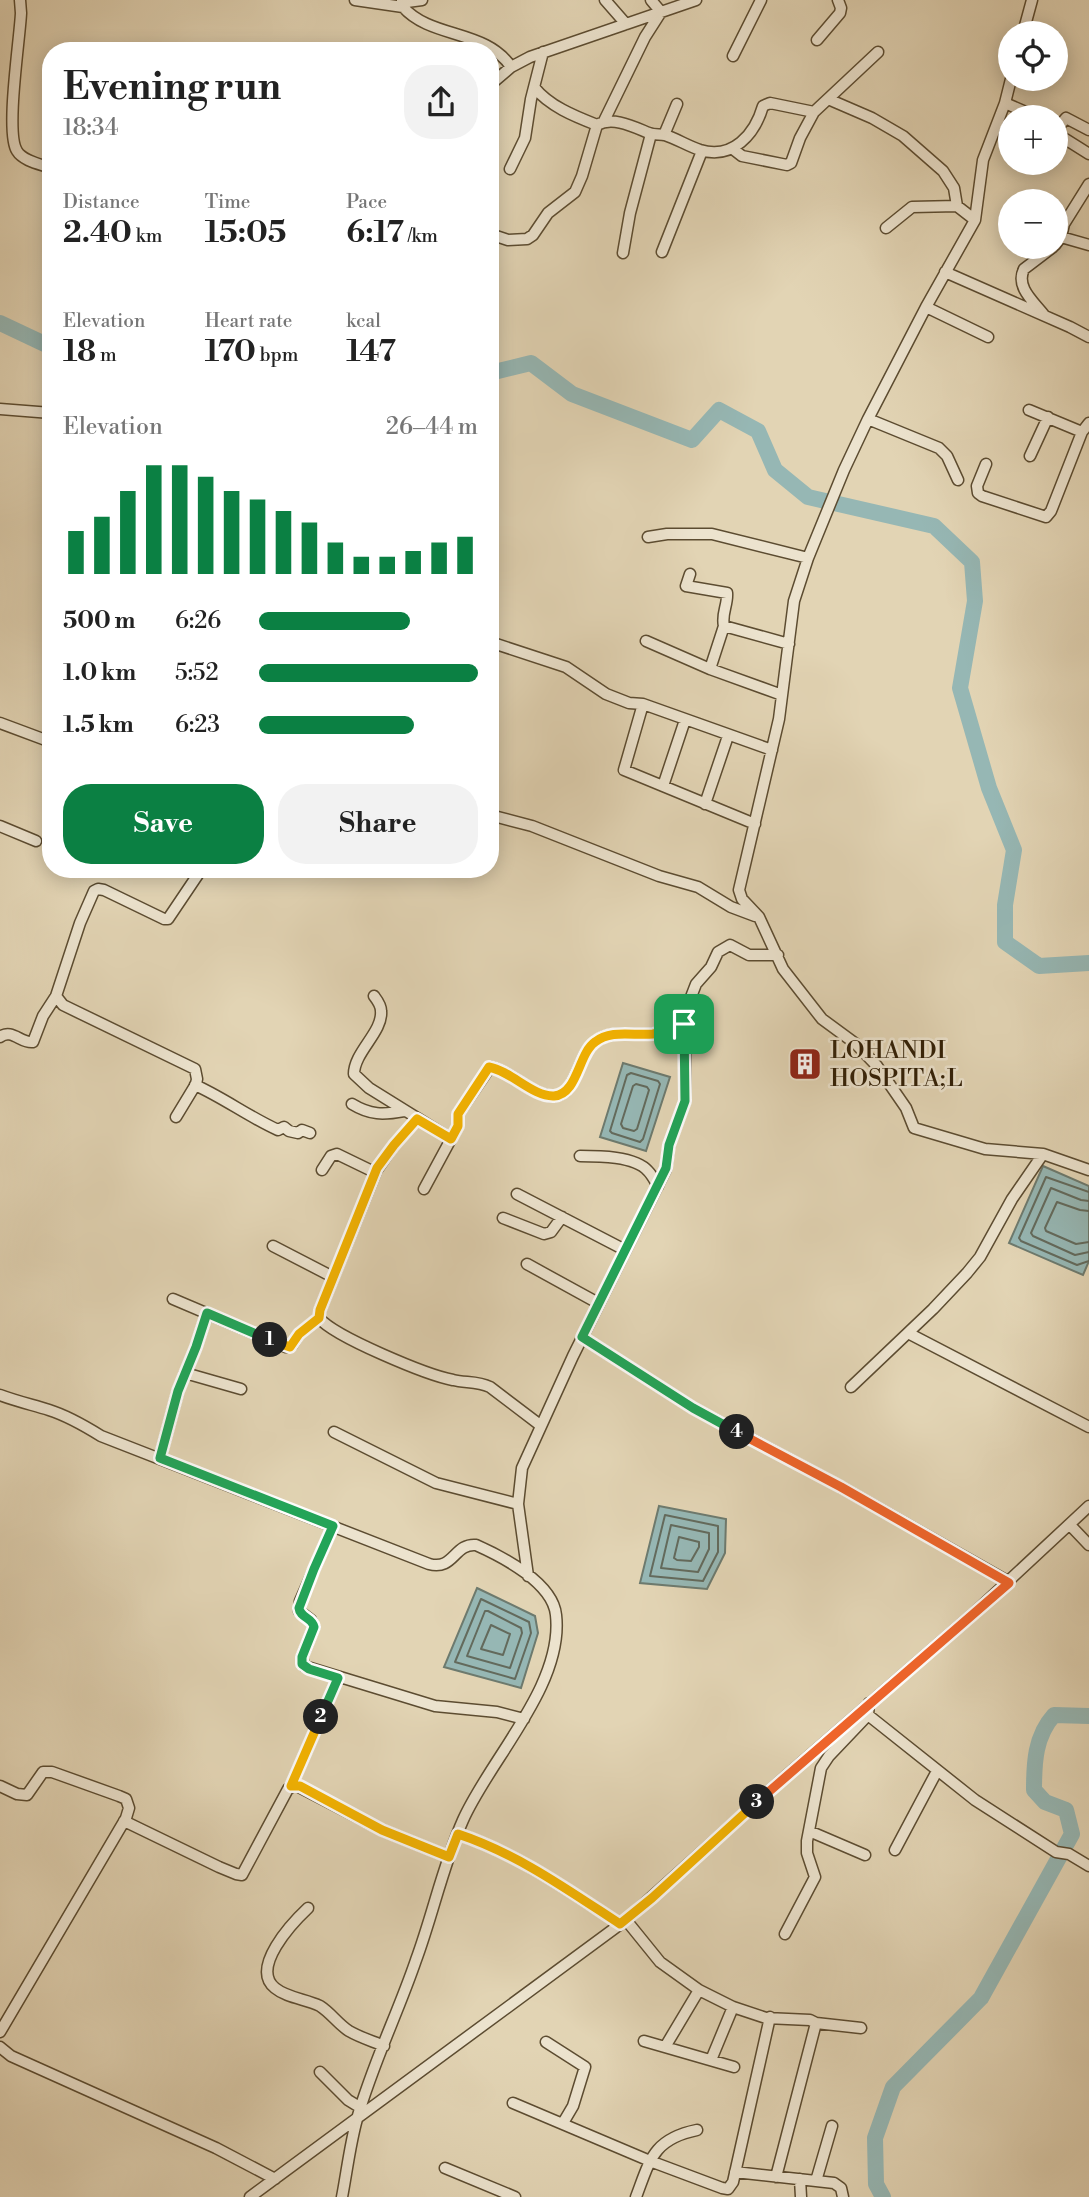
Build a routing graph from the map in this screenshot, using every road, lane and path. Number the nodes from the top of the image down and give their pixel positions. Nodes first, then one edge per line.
1 (19, 0) edge
2 (355, 0) edge
3 (402, 0) edge
4 (422, 0) edge
5 (605, 0) edge
6 (651, 0) edge
7 (696, 0) edge
8 (761, 0) edge
9 (838, 0) edge
10 (1032, 0) edge
11 (661, 12) junction
12 (1026, 21) edge
13 (626, 24) junction
14 (817, 40) dead end
15 (477, 42) edge
16 (543, 52) junction
17 (878, 52) dead end
18 (499, 53) edge
19 (733, 56) dead end
20 (511, 66) junction
21 (499, 77) edge
22 (534, 86) junction
23 (1008, 91) edge
24 (828, 99) junction
25 (1005, 103) junction
26 (677, 104) dead end
27 (1010, 105) edge
28 (814, 112) junction
29 (1068, 119) edge
30 (600, 123) junction
31 (1089, 130) edge
32 (651, 134) junction
33 (664, 135) junction
34 (1068, 141) edge
35 (733, 149) junction
36 (702, 151) junction
37 (1089, 154) edge
38 (42, 164) edge
39 (510, 169) dead end
40 (1089, 184) edge
41 (957, 206) junction
42 (1068, 218) edge
43 (975, 220) junction
44 (886, 228) dead end
45 (499, 237) edge
46 (1068, 244) edge
47 (1089, 246) edge
48 (662, 252) dead end
49 (622, 253) dead end
50 (1036, 259) edge
51 (945, 272) junction
52 (926, 307) junction
53 (1044, 316) junction
54 (988, 337) dead end
55 (1089, 337) edge
56 (0, 408) edge
57 (1029, 410) dead end
58 (42, 412) edge
59 (1048, 417) junction
60 (868, 419) junction
61 (1089, 423) edge
62 (1082, 432) junction
63 (1030, 456) dead end
64 (986, 464) dead end
65 (958, 480) dead end
66 (648, 537) dead end
67 (808, 558) junction
68 (690, 574) dead end
69 (723, 626) junction
70 (646, 640) dead end
71 (789, 644) junction
72 (499, 645) edge
73 (710, 669) junction
74 (782, 695) junction
75 (643, 704) junction
76 (685, 720) junction
77 (0, 723) edge
78 (727, 736) junction
79 (42, 739) edge
80 (772, 750) junction
81 (663, 786) junction
82 (705, 804) junction
83 (499, 818) edge
84 (755, 824) junction
85 (0, 825) edge
86 (36, 841) dead end
87 (196, 878) edge
88 (759, 917) junction
89 (778, 955) junction
90 (56, 996) junction
91 (374, 996) dead end
92 (684, 1024) junction
93 (0, 1037) edge
94 (195, 1085) junction
95 (352, 1104) dead end
96 (404, 1111) junction
97 (176, 1117) dead end
98 (417, 1119) junction
99 (310, 1133) dead end
100 (451, 1139) junction
101 (1043, 1154) junction
102 (580, 1156) dead end
103 (377, 1168) junction
104 (322, 1170) dead end
105 (1089, 1170) edge
106 (658, 1186) junction
107 (424, 1189) dead end
108 (517, 1194) dead end
109 (562, 1217) junction
110 (503, 1218) dead end
111 (273, 1246) dead end
112 (625, 1250) junction
113 (527, 1264) dead end
114 (333, 1277) junction
115 (173, 1299) dead end
116 (598, 1303) junction
117 (207, 1313) junction
118 (319, 1318) junction
119 (908, 1333) junction
120 (582, 1337) junction
121 (185, 1373) junction
122 (851, 1387) dead end
123 (241, 1389) dead end
124 (0, 1395) edge
125 (540, 1425) junction
126 (1089, 1427) edge
127 (334, 1432) dead end
128 (160, 1458) junction
129 (518, 1504) junction
130 (1089, 1506) edge
131 (1070, 1525) junction
132 (333, 1526) junction
133 (1089, 1545) edge
134 (528, 1576) junction
135 (1009, 1583) junction
136 (338, 1678) junction
137 (869, 1703) junction
138 (867, 1715) junction
139 (524, 1719) junction
140 (937, 1771) junction
141 (0, 1786) edge
142 (291, 1786) junction
143 (124, 1821) junction
144 (809, 1831) junction
145 (458, 1834) junction
146 (895, 1850) dead end
147 (865, 1855) dead end
148 (449, 1857) junction
149 (1087, 1861) edge
150 (308, 1908) dead end
151 (623, 1922) junction
152 (785, 1934) dead end
153 (699, 1990) junction
154 (733, 2007) junction
155 (770, 2017) junction
156 (816, 2023) junction
157 (861, 2028) dead end
158 (0, 2032) edge
159 (644, 2041) dead end
160 (546, 2042) dead end
161 (384, 2046) junction
162 (665, 2047) junction
163 (2, 2049) edge
164 (711, 2060) junction
165 (734, 2067) dead end
166 (320, 2072) dead end
167 (513, 2103) dead end
168 (359, 2113) junction
169 (563, 2123) junction
170 (832, 2126) dead end
171 (697, 2130) dead end
172 (650, 2161) junction
173 (445, 2168) dead end
174 (735, 2172) junction
175 (775, 2177) junction
176 (275, 2179) junction
177 (800, 2179) junction
178 (816, 2181) junction
179 (250, 2197) edge
180 (342, 2197) edge
181 (515, 2197) edge
182 (636, 2197) edge
183 (801, 2197) edge
184 (843, 2197) edge

1 - 38 street
2 - 15 street
3 - 4 street
5 - 13 street
6 - 11 street
7 - 11 street
8 - 19 street
9 - 14 street
10 - 12 street
11 - 13 street
11 - 30 street
13 - 16 street
16 - 20 street
16 - 22 street
17 - 24 street
18 - 20 street
20 - 21 street
22 - 30 street
22 - 39 street
23 - 25 street
24 - 28 street
24 - 41 street
25 - 27 street
25 - 43 street
26 - 33 street
28 - 35 street
28 - 35 street
29 - 31 street
30 - 32 street
30 - 45 street
32 - 33 street
32 - 49 street
33 - 36 street
34 - 37 street
35 - 36 street
36 - 48 street
40 - 42 street
41 - 43 street
41 - 44 street
43 - 51 street
46 - 47 street
50 - 53 street
51 - 52 street
51 - 53 street
52 - 54 street
52 - 60 street
53 - 55 street
56 - 58 street
57 - 59 street
59 - 62 street
59 - 63 street
60 - 65 street
60 - 67 street
61 - 62 street
62 - 64 street
66 - 67 street
67 - 71 street
68 - 69 street
69 - 71 street
69 - 73 street
70 - 73 street
71 - 74 street
72 - 75 street
73 - 74 street
74 - 80 street
75 - 76 street
75 - 81 street
76 - 78 street
76 - 81 street
77 - 79 street
78 - 80 street
78 - 82 street
80 - 84 street
81 - 82 street
82 - 84 street
83 - 88 street
84 - 88 street
85 - 86 street
87 - 90 street
88 - 89 street
89 - 92 street
89 - 101 street
90 - 93 street
90 - 94 street
91 - 96 street
92 - 100 street
92 - 106 street
94 - 97 street
94 - 99 street
95 - 96 street
96 - 98 street
98 - 100 street
98 - 103 street
100 - 107 street
101 - 105 street
101 - 119 street
102 - 106 street
103 - 104 street
103 - 114 street
106 - 112 street
108 - 109 street
109 - 110 street
109 - 112 street
111 - 114 street
112 - 116 street
113 - 116 street
114 - 118 street
115 - 117 street
116 - 120 street
117 - 118 street
117 - 121 street
118 - 125 street
119 - 122 street
119 - 126 street
120 - 125 street
120 - 135 street
121 - 123 street
121 - 128 street
124 - 128 street
125 - 129 street
127 - 129 street
128 - 132 street
129 - 134 street
130 - 131 street
131 - 133 street
131 - 135 street
132 - 134 street
132 - 136 street
134 - 139 street
135 - 137 street
136 - 139 street
136 - 142 street
137 - 138 street
137 - 151 street
138 - 140 street
138 - 144 street
139 - 145 street
140 - 146 street
140 - 149 street
141 - 143 street
142 - 143 street
142 - 148 street
143 - 158 street
144 - 147 street
144 - 152 street
145 - 148 street
145 - 151 street
148 - 161 street
150 - 161 street
151 - 153 street
151 - 168 street
153 - 154 street
153 - 162 street
154 - 155 street
154 - 164 street
155 - 156 street
155 - 174 street
156 - 157 street
156 - 175 street
159 - 162 street
160 - 169 street
161 - 168 street
162 - 164 street
163 - 176 street
164 - 165 street
166 - 168 street
167 - 169 street
168 - 176 street
168 - 180 street
169 - 172 street
170 - 178 street
171 - 172 street
172 - 174 street
172 - 182 street
173 - 181 street
174 - 175 street
175 - 177 street
176 - 179 street
177 - 178 street
177 - 183 street
178 - 184 street

